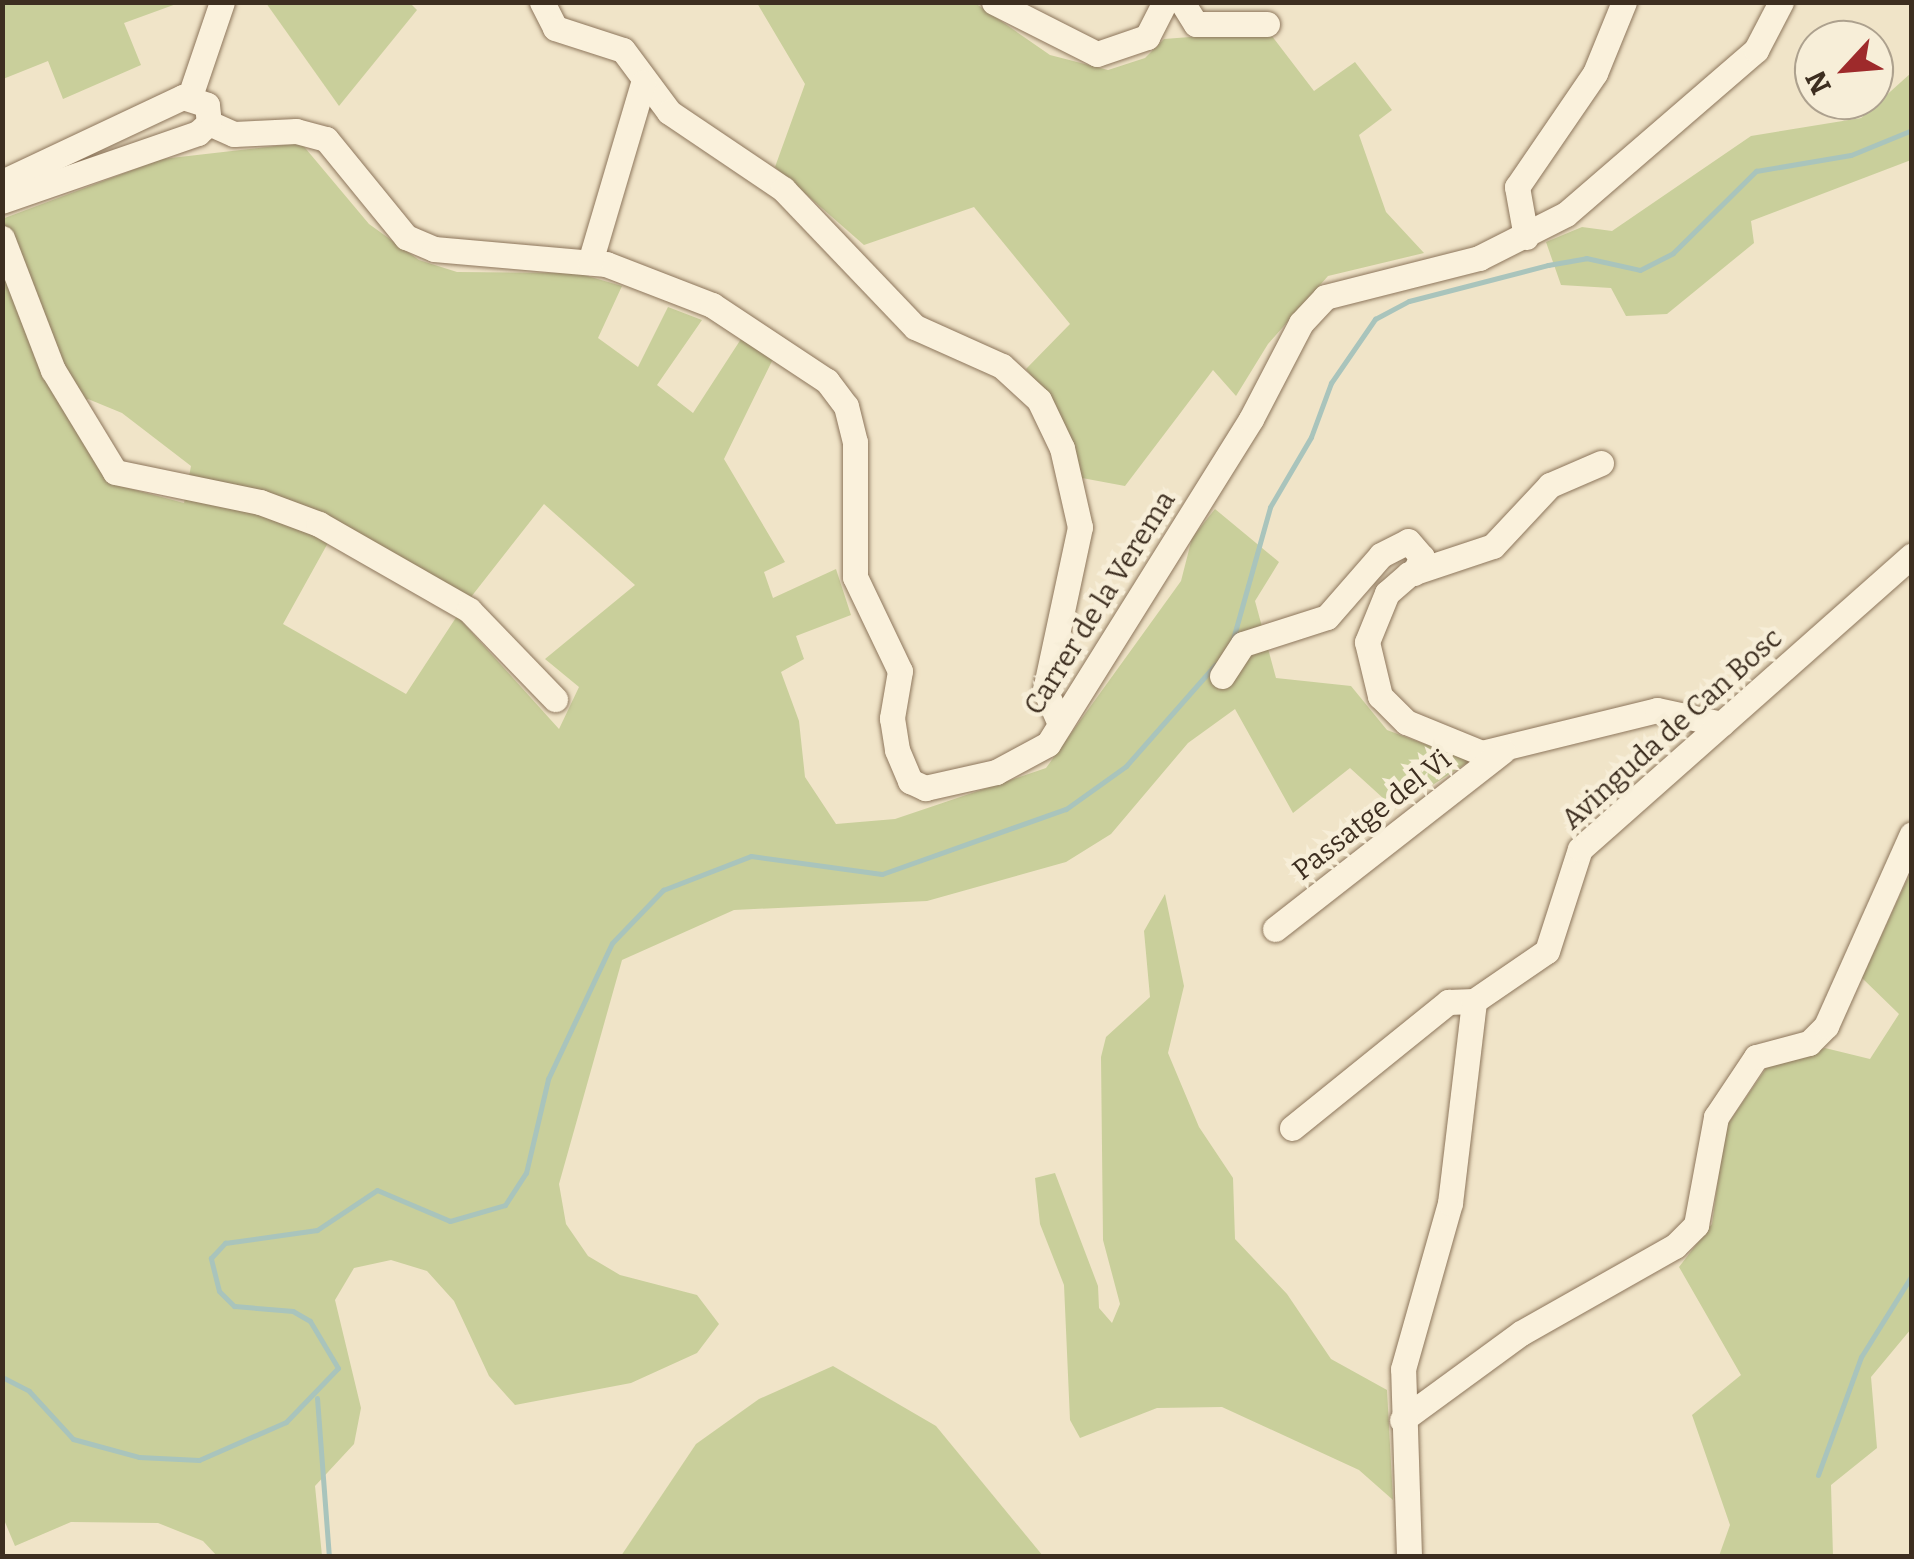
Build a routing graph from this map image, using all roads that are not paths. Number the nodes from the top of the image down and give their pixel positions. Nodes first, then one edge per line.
1 (222, 2) edge
2 (542, 2) edge
3 (994, 2) edge
4 (1165, 2) edge
5 (1182, 2) edge
6 (1624, 2) edge
7 (1781, 2) edge
8 (1267, 24) dead end
9 (643, 82) junction
10 (183, 100) junction
11 (200, 128) junction
12 (2, 182) edge
13 (2, 200) edge
14 (1526, 236) junction
15 (2, 238) edge
16 (590, 262) junction
17 (1600, 463) dead end
18 (1912, 555) edge
19 (1414, 573) junction
20 (1222, 676) dead end
21 (556, 700) dead end
22 (1060, 724) junction
23 (1721, 724) junction
24 (1507, 748) junction
25 (1912, 834) edge
26 (1274, 928) dead end
27 (1474, 1001) junction
28 (1292, 1128) dead end
29 (1402, 1420) junction
30 (1409, 1556) edge

1 - 10 street
2 - 9 street
3 - 4 street
5 - 8 street
6 - 14 street
7 - 14 street, Carrer de la Verema
9 - 16 street
9 - 22 street
10 - 11 street
10 - 12 street
11 - 13 street
11 - 16 street, Carrer de la Verema
14 - 22 street, Carrer de la Verema
15 - 21 street
16 - 22 street, Carrer de la Verema
17 - 19 street
18 - 23 street, Avinguda de Can Bosc
19 - 20 street
19 - 24 street
23 - 24 street
23 - 27 street, Avinguda de Can Bosc
24 - 26 street, Passatge del Vi
25 - 29 street
27 - 28 street, Avinguda de Can Bosc
27 - 29 street
29 - 30 street

